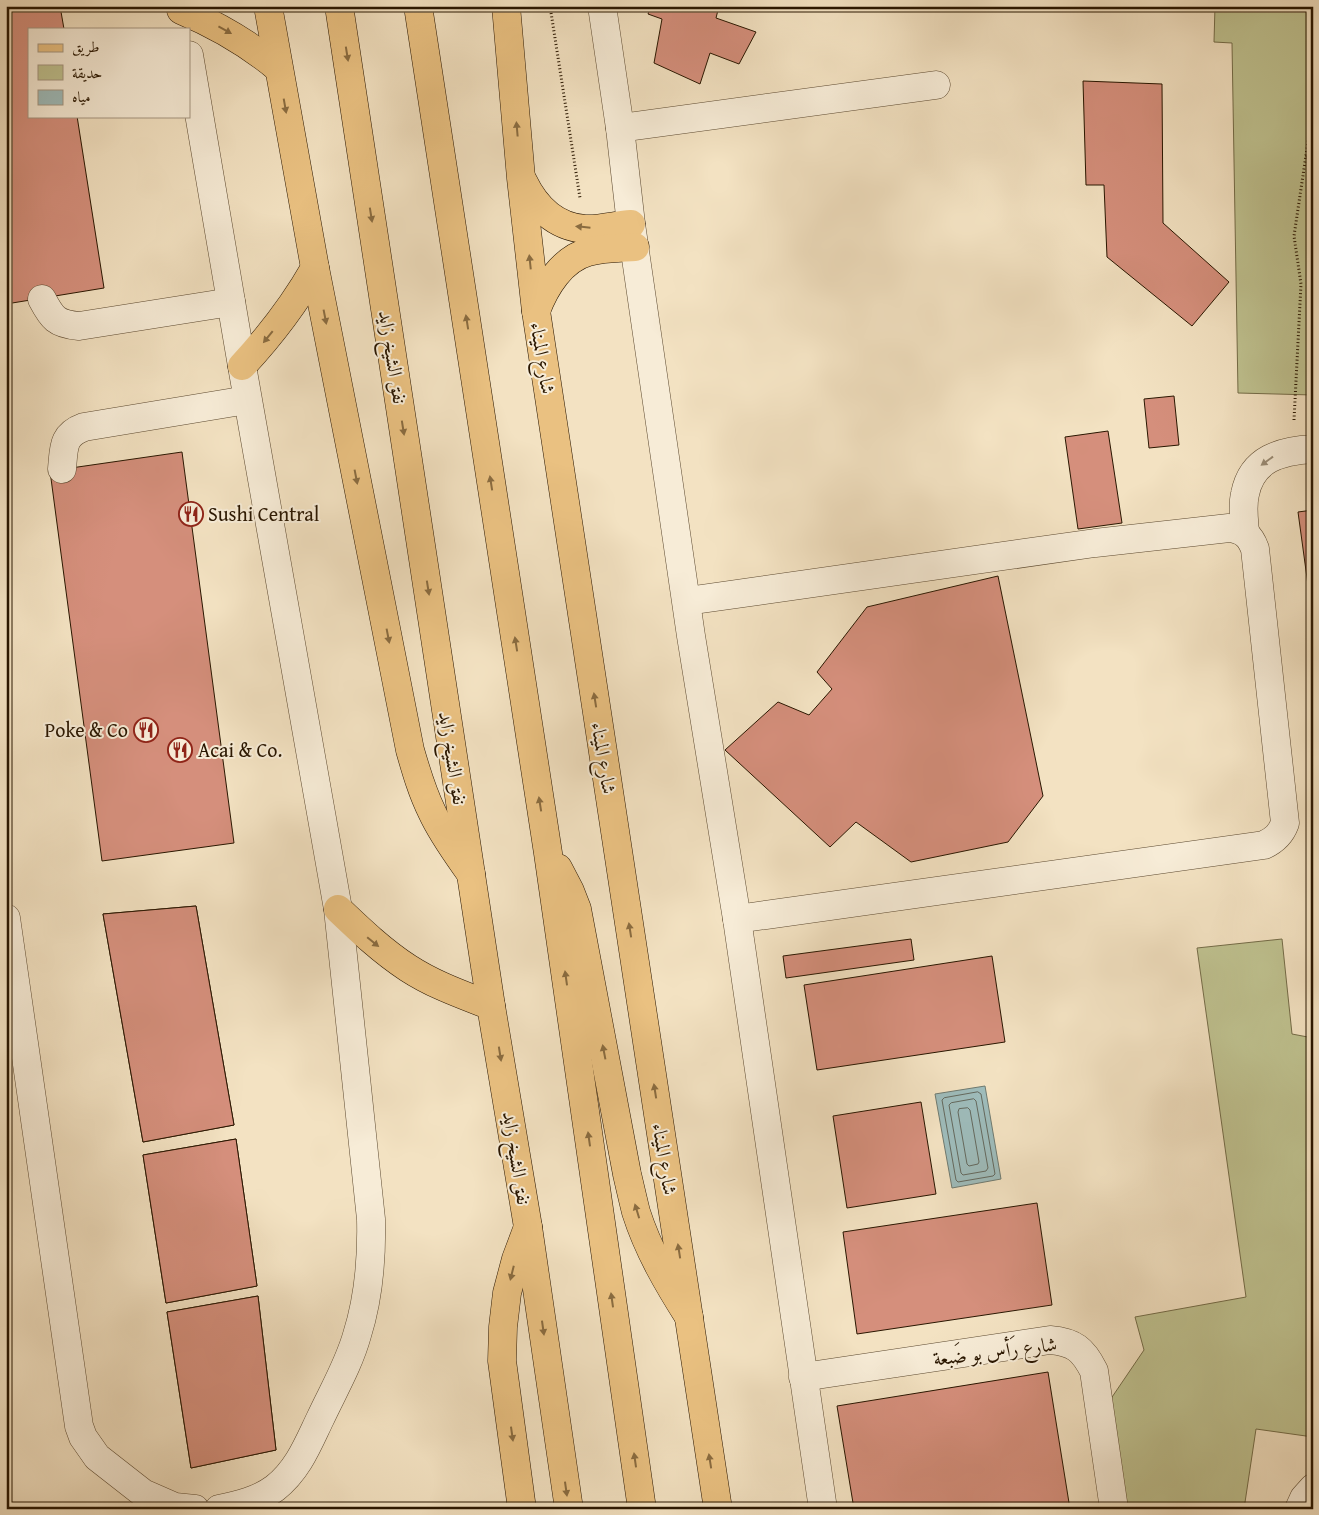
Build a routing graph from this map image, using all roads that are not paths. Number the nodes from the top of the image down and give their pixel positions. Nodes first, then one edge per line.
1 (268, 6) edge
2 (339, 6) edge
3 (418, 6) edge
4 (506, 6) edge
5 (602, 6) edge
6 (182, 15) edge
7 (190, 61) edge
8 (278, 68) junction
9 (936, 85) dead end
10 (620, 128) junction
11 (521, 178) junction
12 (633, 235) junction
13 (315, 268) junction
14 (42, 299) dead end
15 (231, 302) junction
16 (536, 310) junction
17 (242, 366) junction
18 (248, 400) junction
19 (1302, 449) edge
20 (62, 469) dead end
21 (1245, 532) junction
22 (687, 601) junction
23 (548, 853) junction
24 (471, 874) junction
25 (338, 909) junction
26 (6, 918) edge
27 (736, 919) junction
28 (492, 1006) junction
29 (528, 1227) junction
30 (689, 1317) junction
31 (803, 1377) junction
32 (1313, 1488) edge
33 (195, 1509) edge
34 (219, 1509) edge
35 (522, 1509) edge
36 (568, 1509) edge
37 (642, 1509) edge
38 (718, 1509) edge
39 (823, 1509) edge
40 (1114, 1509) edge
41 (1299, 1509) edge

1 - 8 main road
2 -> 24 main road, نفق الشيخ زايد
23 -> 3 main road
11 -> 4 main road, شارع الميناء
5 - 10 street
6 -> 8 main road
7 - 15 street
8 -> 13 main road
9 - 10 street
10 - 12 street
12 -> 11 main road
16 -> 11 main road, شارع الميناء
12 - 16 main road
12 - 22 street
13 -> 17 main road
13 -> 24 main road
14 - 15 street
15 - 17 street
30 -> 16 main road, شارع الميناء
17 - 18 street
18 - 20 street
18 - 25 street
19 -> 21 street
21 - 22 street
21 - 27 street
22 - 27 street
30 -> 23 main road
37 -> 23 main road
24 - 28 main road, نفق الشيخ زايد
25 -> 28 main road
25 - 34 street
26 - 33 street
27 - 31 street
28 -> 29 main road, نفق الشيخ زايد
29 -> 35 main road
29 -> 36 main road, نفق الشيخ زايد
38 -> 30 main road, شارع الميناء
31 - 39 street
31 - 40 street, شارع رَأس بو ضَبعة
32 - 41 street

